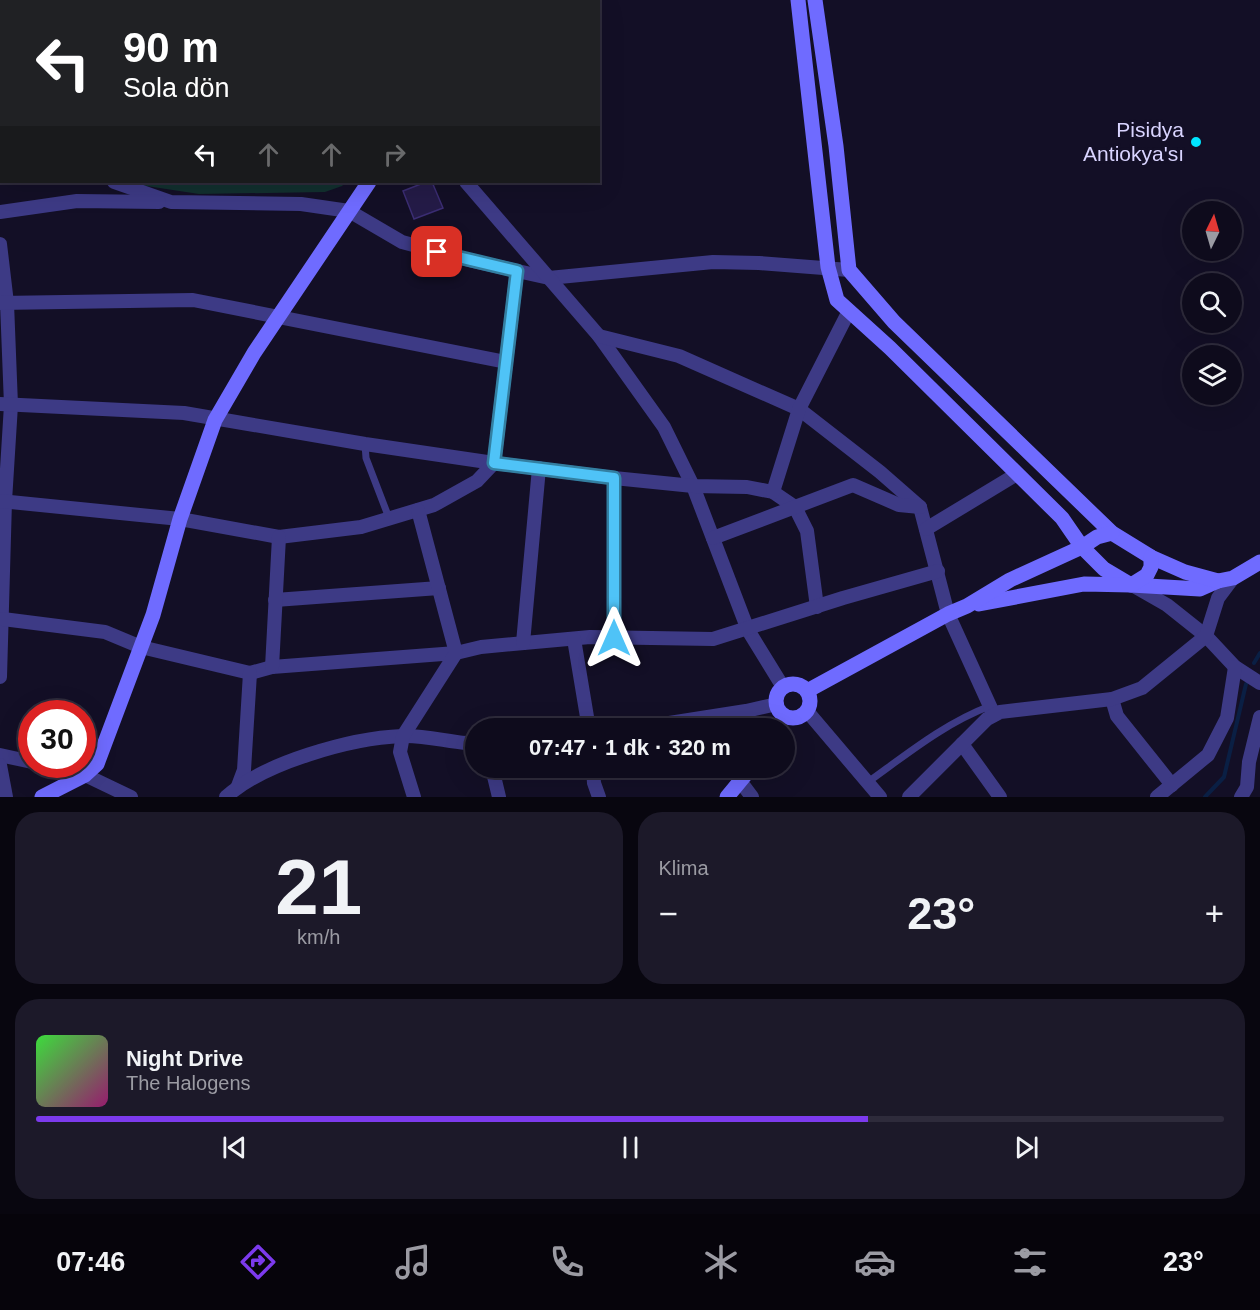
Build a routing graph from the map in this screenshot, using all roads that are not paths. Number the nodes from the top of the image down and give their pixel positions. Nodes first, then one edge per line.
1 (798, 0) edge
2 (815, 0) edge
3 (117, 183) edge
4 (368, 183) edge
5 (467, 183) edge
6 (171, 202) junction
7 (349, 211) junction
8 (0, 212) edge
9 (0, 244) edge
10 (828, 267) junction
11 (849, 270) junction
12 (517, 271) junction
13 (549, 278) junction
14 (3, 303) edge
15 (849, 311) junction
16 (278, 318) junction
17 (599, 336) junction
18 (506, 362) junction
19 (5, 405) edge
20 (799, 409) junction
21 (215, 420) junction
22 (365, 444) junction
23 (494, 463) junction
24 (539, 468) junction
25 (1017, 474) junction
26 (614, 478) junction
27 (693, 486) junction
28 (773, 492) junction
29 (2, 501) edge
30 (795, 507) junction
31 (920, 507) junction
32 (418, 510) junction
33 (389, 518) junction
34 (180, 519) junction
35 (926, 529) junction
36 (1112, 533) junction
37 (279, 537) junction
38 (713, 538) junction
39 (1082, 547) junction
40 (1151, 557) junction
41 (1260, 562) edge
42 (938, 571) junction
43 (1226, 580) junction
44 (1131, 585) junction
45 (439, 588) junction
46 (275, 600) junction
47 (967, 606) junction
48 (817, 607) junction
49 (948, 614) junction
50 (3, 619) junction
51 (748, 630) junction
52 (0, 635) edge
53 (1206, 636) junction
54 (614, 638) junction
55 (574, 639) junction
56 (523, 643) junction
57 (141, 647) junction
58 (456, 653) junction
59 (272, 667) junction
60 (1235, 667) junction
61 (250, 673) junction
62 (0, 677) edge
63 (1260, 683) edge
64 (783, 687) junction
65 (807, 691) junction
66 (1112, 699) junction
67 (779, 709) junction
68 (992, 710) junction
69 (807, 711) junction
70 (1260, 717) edge
71 (587, 718) edge
72 (701, 718) edge
73 (778, 718) edge
74 (403, 736) junction
75 (465, 743) edge
76 (962, 744) junction
77 (0, 755) edge
78 (18, 759) edge
79 (0, 765) edge
80 (96, 765) edge
81 (79, 778) edge
82 (91, 778) edge
83 (494, 778) edge
84 (594, 778) edge
85 (743, 778) edge
86 (740, 781) junction
87 (868, 782) junction
88 (1172, 785) junction
89 (238, 786) junction
90 (1245, 795) edge
91 (6, 797) edge
92 (42, 797) edge
93 (130, 797) edge
94 (226, 797) edge
95 (414, 797) edge
96 (499, 797) edge
97 (600, 797) edge
98 (728, 797) edge
99 (752, 797) edge
100 (880, 797) edge
101 (909, 797) edge
102 (1000, 797) edge
103 (1157, 797) edge

1 - 10 street
2 - 11 street
3 - 6 street
4 - 7 street
5 - 13 street
6 - 7 street
6 - 8 street
7 - 12 street
7 - 16 street
9 - 14 street
10 - 11 street
10 - 13 street
10 - 15 street
11 - 36 street
12 - 13 street
12 - 18 street
13 - 17 street
14 - 16 street
14 - 19 street
15 - 20 street
15 - 25 street
16 - 18 street
16 - 21 street
17 - 20 street
17 - 27 street
18 - 23 street
19 - 21 street
19 - 29 street
20 - 28 street
20 - 31 street
21 - 22 street
21 - 34 street
22 - 23 street
22 - 33 lane
23 - 24 street
23 - 32 street
24 - 26 street
24 - 56 street
25 - 35 street
25 - 39 street
26 - 27 street
26 - 54 street
27 - 28 street
27 - 38 street
28 - 30 street
29 - 34 street
29 - 50 street
30 - 31 street
30 - 38 street
30 - 48 street
31 - 35 street
32 - 33 street
32 - 45 street
33 - 37 street
34 - 37 street
34 - 57 street
35 - 42 street
36 - 39 street
36 - 40 street
37 - 46 street
38 - 51 street
39 - 44 street
39 - 47 street
40 - 43 street
40 - 44 street
41 - 43 street
42 - 48 street
42 - 49 street
43 - 44 street
43 - 53 street
44 - 47 street
44 - 53 street
45 - 46 street
45 - 58 street
46 - 59 street
47 - 49 street
48 - 51 street
49 - 65 street
49 - 68 street
50 - 52 street
50 - 57 street
51 - 54 street
51 - 64 street
52 - 62 street
53 - 60 street
53 - 66 street
54 - 55 street
55 - 56 street
55 - 71 street
56 - 58 street
57 - 61 street
57 - 80 street
58 - 59 street
58 - 74 street
59 - 61 street
60 - 63 street
60 - 88 street
61 - 89 street
64 - 65 street
64 - 67 street
65 - 69 street
66 - 68 street
66 - 88 street
67 - 69 street
67 - 72 street
67 - 73 street
68 - 76 street
68 - 87 lane
69 - 87 street
70 - 90 street
74 - 75 street
74 - 89 street
74 - 95 street
76 - 101 street
76 - 102 street
77 - 78 street
79 - 91 street
81 - 92 street
82 - 93 street
83 - 96 street
84 - 97 street
85 - 86 street
86 - 98 street
86 - 99 street
87 - 100 street
88 - 103 street
89 - 94 street

